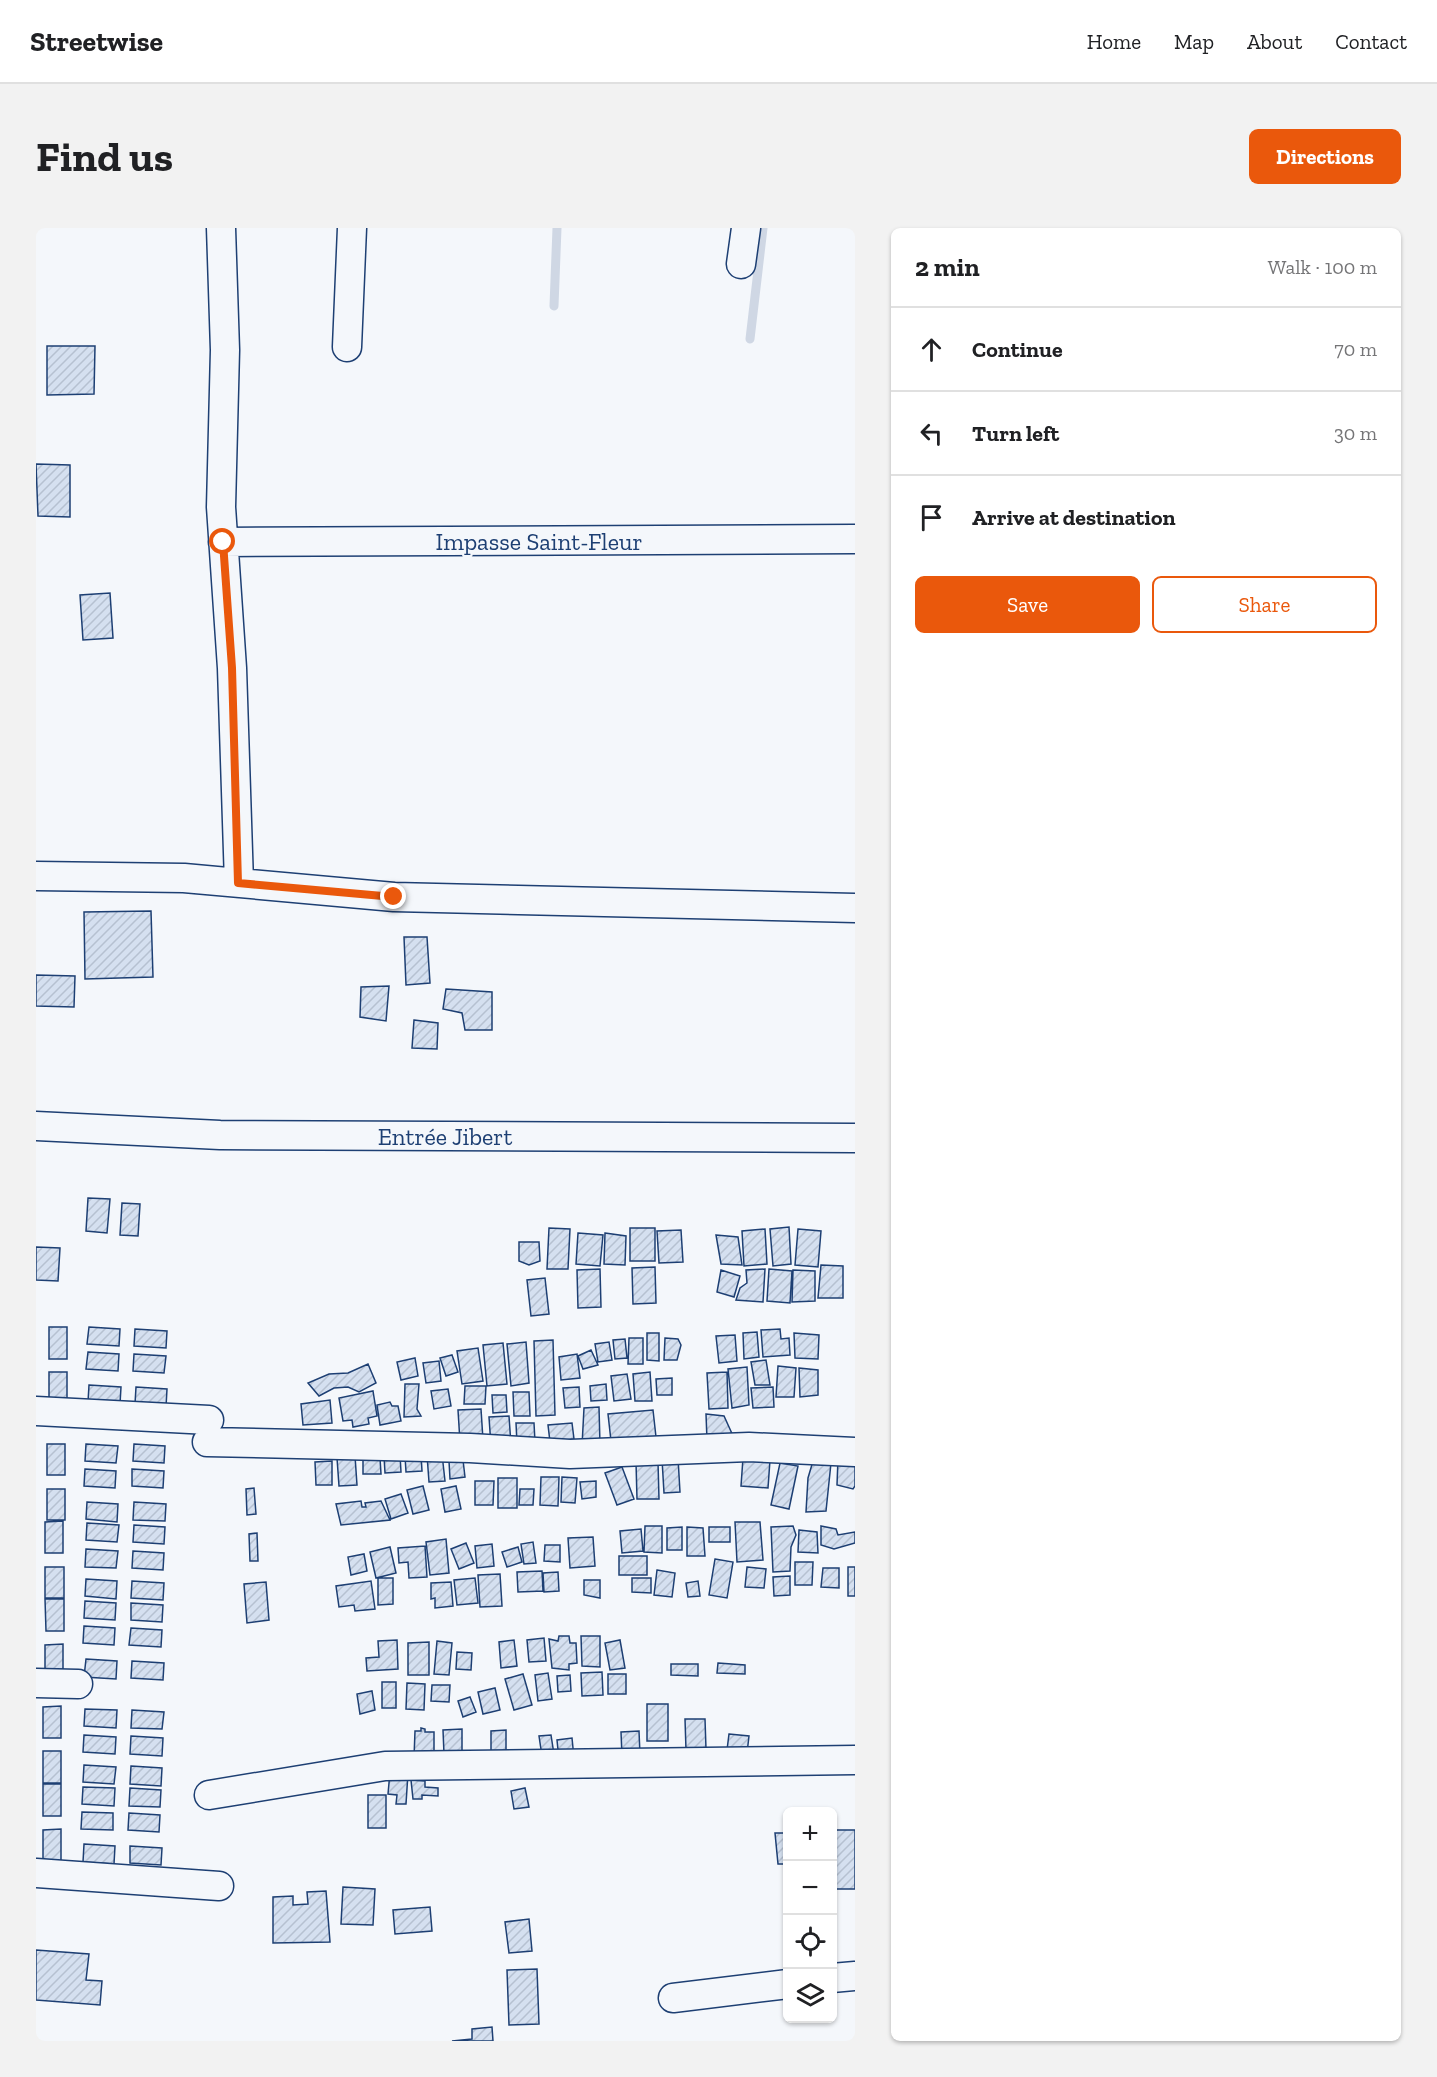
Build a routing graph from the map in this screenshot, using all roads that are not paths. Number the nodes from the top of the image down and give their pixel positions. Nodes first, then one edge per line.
1 (221, 228) edge
2 (352, 228) edge
3 (746, 228) edge
4 (741, 264) dead end
5 (347, 347) dead end
6 (855, 539) edge
7 (223, 542) junction
8 (36, 876) edge
9 (238, 883) junction
10 (855, 908) edge
11 (36, 1126) edge
12 (855, 1138) edge
13 (36, 1411) edge
14 (855, 1452) edge
15 (36, 1683) edge
16 (78, 1684) dead end
17 (855, 1760) edge
18 (209, 1795) dead end
19 (36, 1873) edge
20 (219, 1886) dead end
21 (855, 1976) edge
22 (837, 1978) edge
23 (783, 1985) edge
24 (672, 1998) dead end

1 - 7 street
2 - 5 street
3 - 4 street
6 - 7 street, Impasse Saint-Fleur
7 - 9 street
8 - 9 street
9 - 10 street
11 - 12 street, Entrée Jibert
13 - 14 street
15 - 16 street
17 - 18 street
19 - 20 street
21 - 22 street
23 - 24 street

